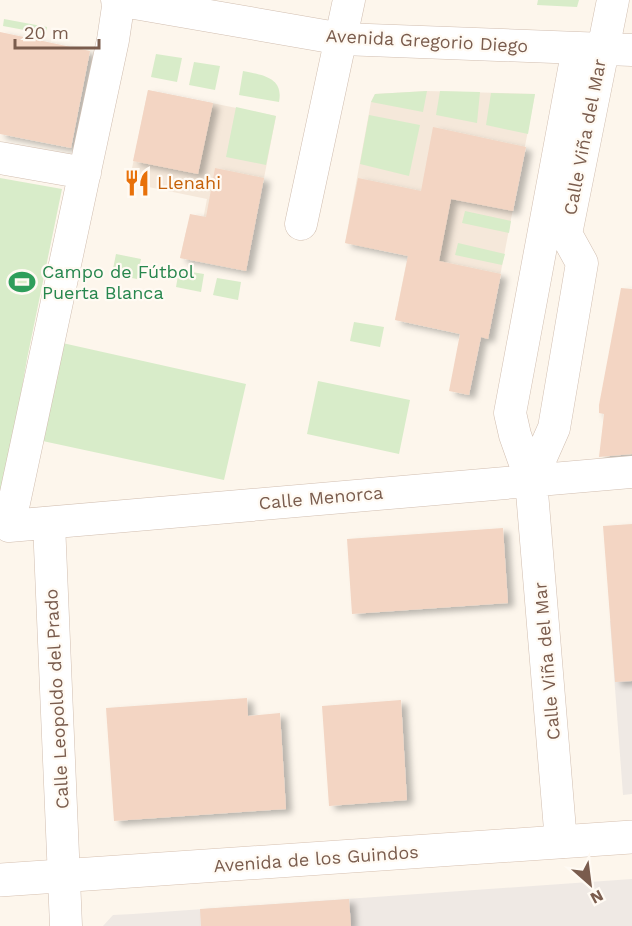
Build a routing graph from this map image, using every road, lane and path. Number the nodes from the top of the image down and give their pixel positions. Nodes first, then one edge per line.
1 (118, 0) edge
2 (349, 0) edge
3 (613, 0) edge
4 (342, 39) junction
5 (604, 49) edge
6 (0, 158) edge
7 (85, 173) junction
8 (301, 224) dead end
9 (632, 472) edge
10 (531, 480) junction
11 (49, 523) junction
12 (632, 837) edge
13 (561, 842) junction
14 (64, 876) junction
15 (0, 880) edge
16 (66, 926) edge

1 - 4 street, Avenida Gregorio Diego
1 - 7 street
2 - 4 street
3 - 5 street, Calle Viña del Mar
4 - 5 street, Avenida Gregorio Diego
4 - 8 street
5 - 10 street, Calle Viña del Mar
5 - 10 street, Calle Viña del Mar
6 - 7 street
7 - 11 street, Calle Menorca
9 - 10 street, Calle Menorca
10 - 11 street, Calle Menorca
10 - 13 street, Calle Viña del Mar
11 - 14 street, Calle Leopoldo del Prado
12 - 13 main road, Avenida de los Guindos
13 - 14 main road, Avenida de los Guindos
14 - 15 main road, Avenida de los Guindos
14 - 16 street, Calle Leopoldo del Prado

